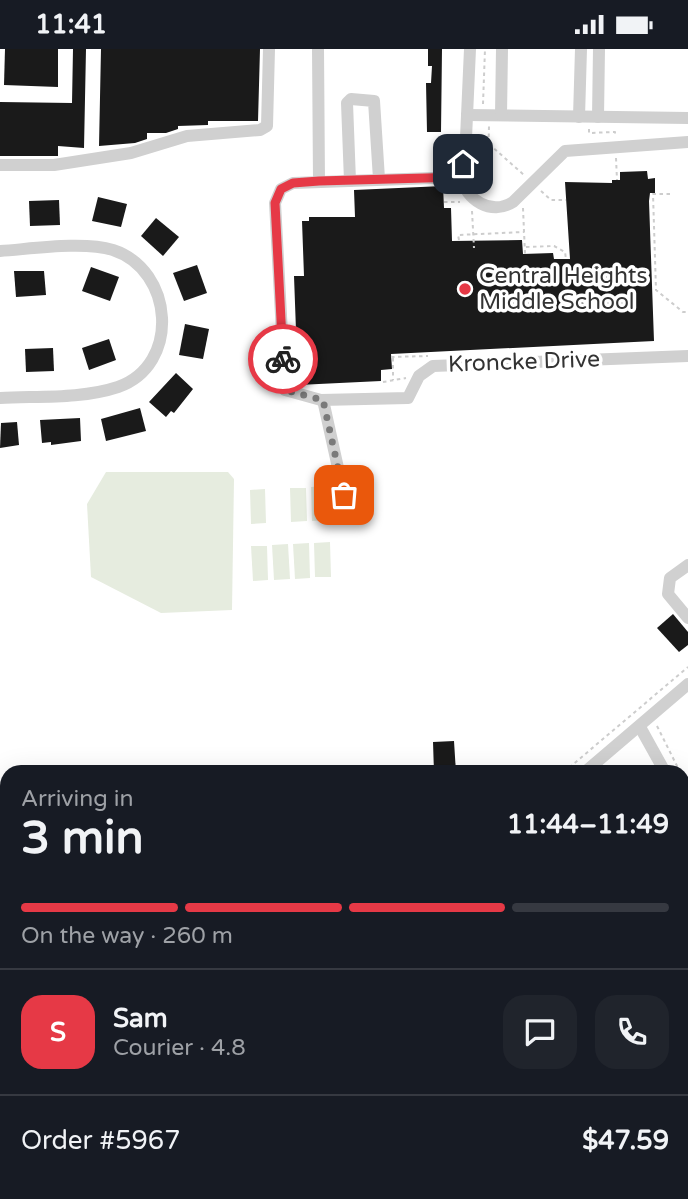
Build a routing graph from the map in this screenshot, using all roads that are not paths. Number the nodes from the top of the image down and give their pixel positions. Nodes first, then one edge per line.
1 (269, 49) edge
2 (318, 49) edge
3 (470, 49) edge
4 (502, 49) edge
5 (581, 49) edge
6 (599, 49) edge
7 (467, 115) junction
8 (495, 115) junction
9 (579, 117) junction
10 (598, 117) junction
11 (688, 118) edge
12 (688, 142) edge
13 (0, 165) edge
14 (461, 177) junction
15 (379, 179) junction
16 (319, 181) junction
17 (350, 181) junction
18 (0, 251) edge
19 (688, 355) edge
20 (0, 398) edge
21 (323, 400) junction
22 (344, 495) dead end
23 (688, 565) edge
24 (688, 618) edge
25 (688, 684) edge
26 (640, 727) junction
27 (594, 765) edge
28 (661, 765) edge

1 - 13 street
2 - 16 street
3 - 7 street
4 - 8 street
5 - 9 street
6 - 10 street
7 - 8 street
7 - 14 street
8 - 9 street
9 - 10 street
10 - 11 street
12 - 14 street
14 - 15 street, Kroncke Drive
15 - 17 street, Kroncke Drive
15 - 17 street
16 - 17 street, Kroncke Drive
16 - 21 street, Kroncke Drive
18 - 20 street
19 - 21 street, Kroncke Drive
21 - 22 street
23 - 24 street
25 - 26 street
26 - 27 street
26 - 28 street

